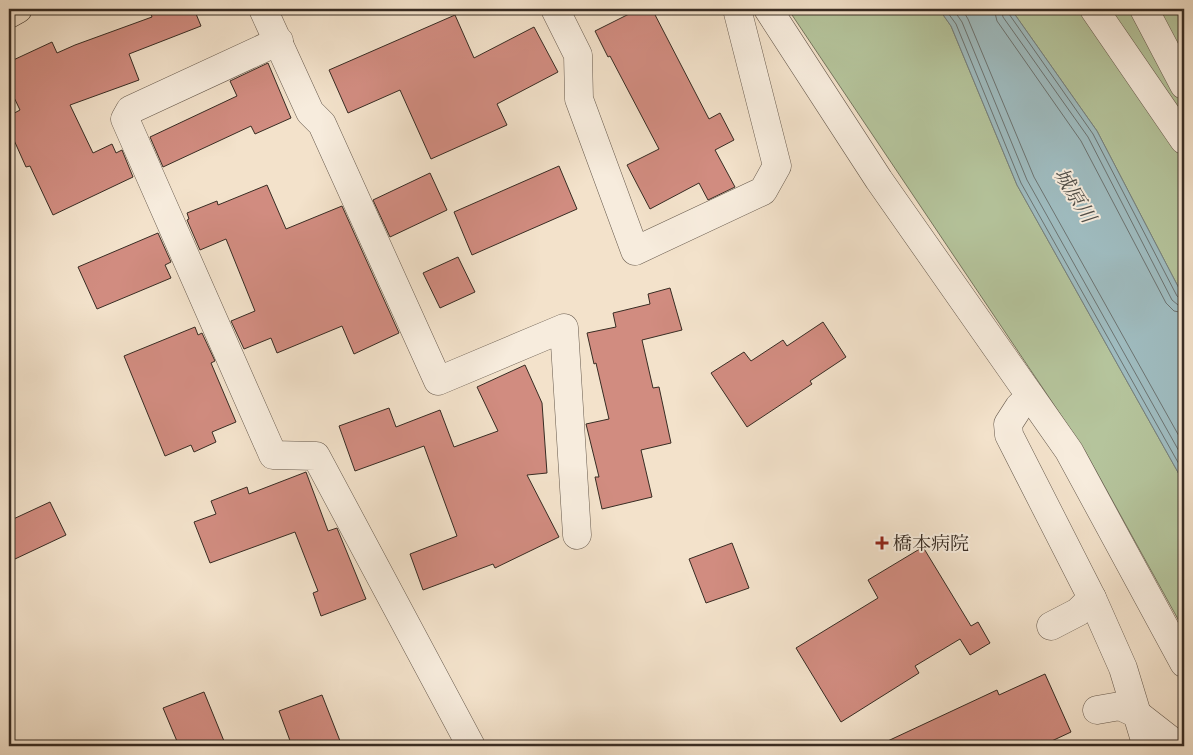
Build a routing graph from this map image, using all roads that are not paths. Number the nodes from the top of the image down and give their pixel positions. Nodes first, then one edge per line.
1 (18, 9) edge
2 (263, 9) edge
3 (555, 9) edge
4 (737, 9) edge
5 (768, 9) edge
6 (1094, 9) edge
7 (1144, 9) edge
8 (9, 14) edge
9 (279, 41) junction
10 (1184, 85) edge
11 (1184, 140) edge
12 (1030, 396) junction
13 (577, 535) dead end
14 (1092, 598) junction
15 (1051, 626) dead end
16 (1184, 663) edge
17 (1098, 710) dead end
18 (1137, 714) junction
19 (471, 746) edge
20 (1149, 746) edge
21 (1178, 746) edge

1 - 8 main road
2 - 9 street
3 - 4 street
5 - 12 street
6 - 11 street
7 - 10 street
9 - 13 street
9 - 19 street
12 - 14 street
12 - 16 street
14 - 15 street
14 - 18 street
17 - 18 street
18 - 20 street
18 - 21 street

